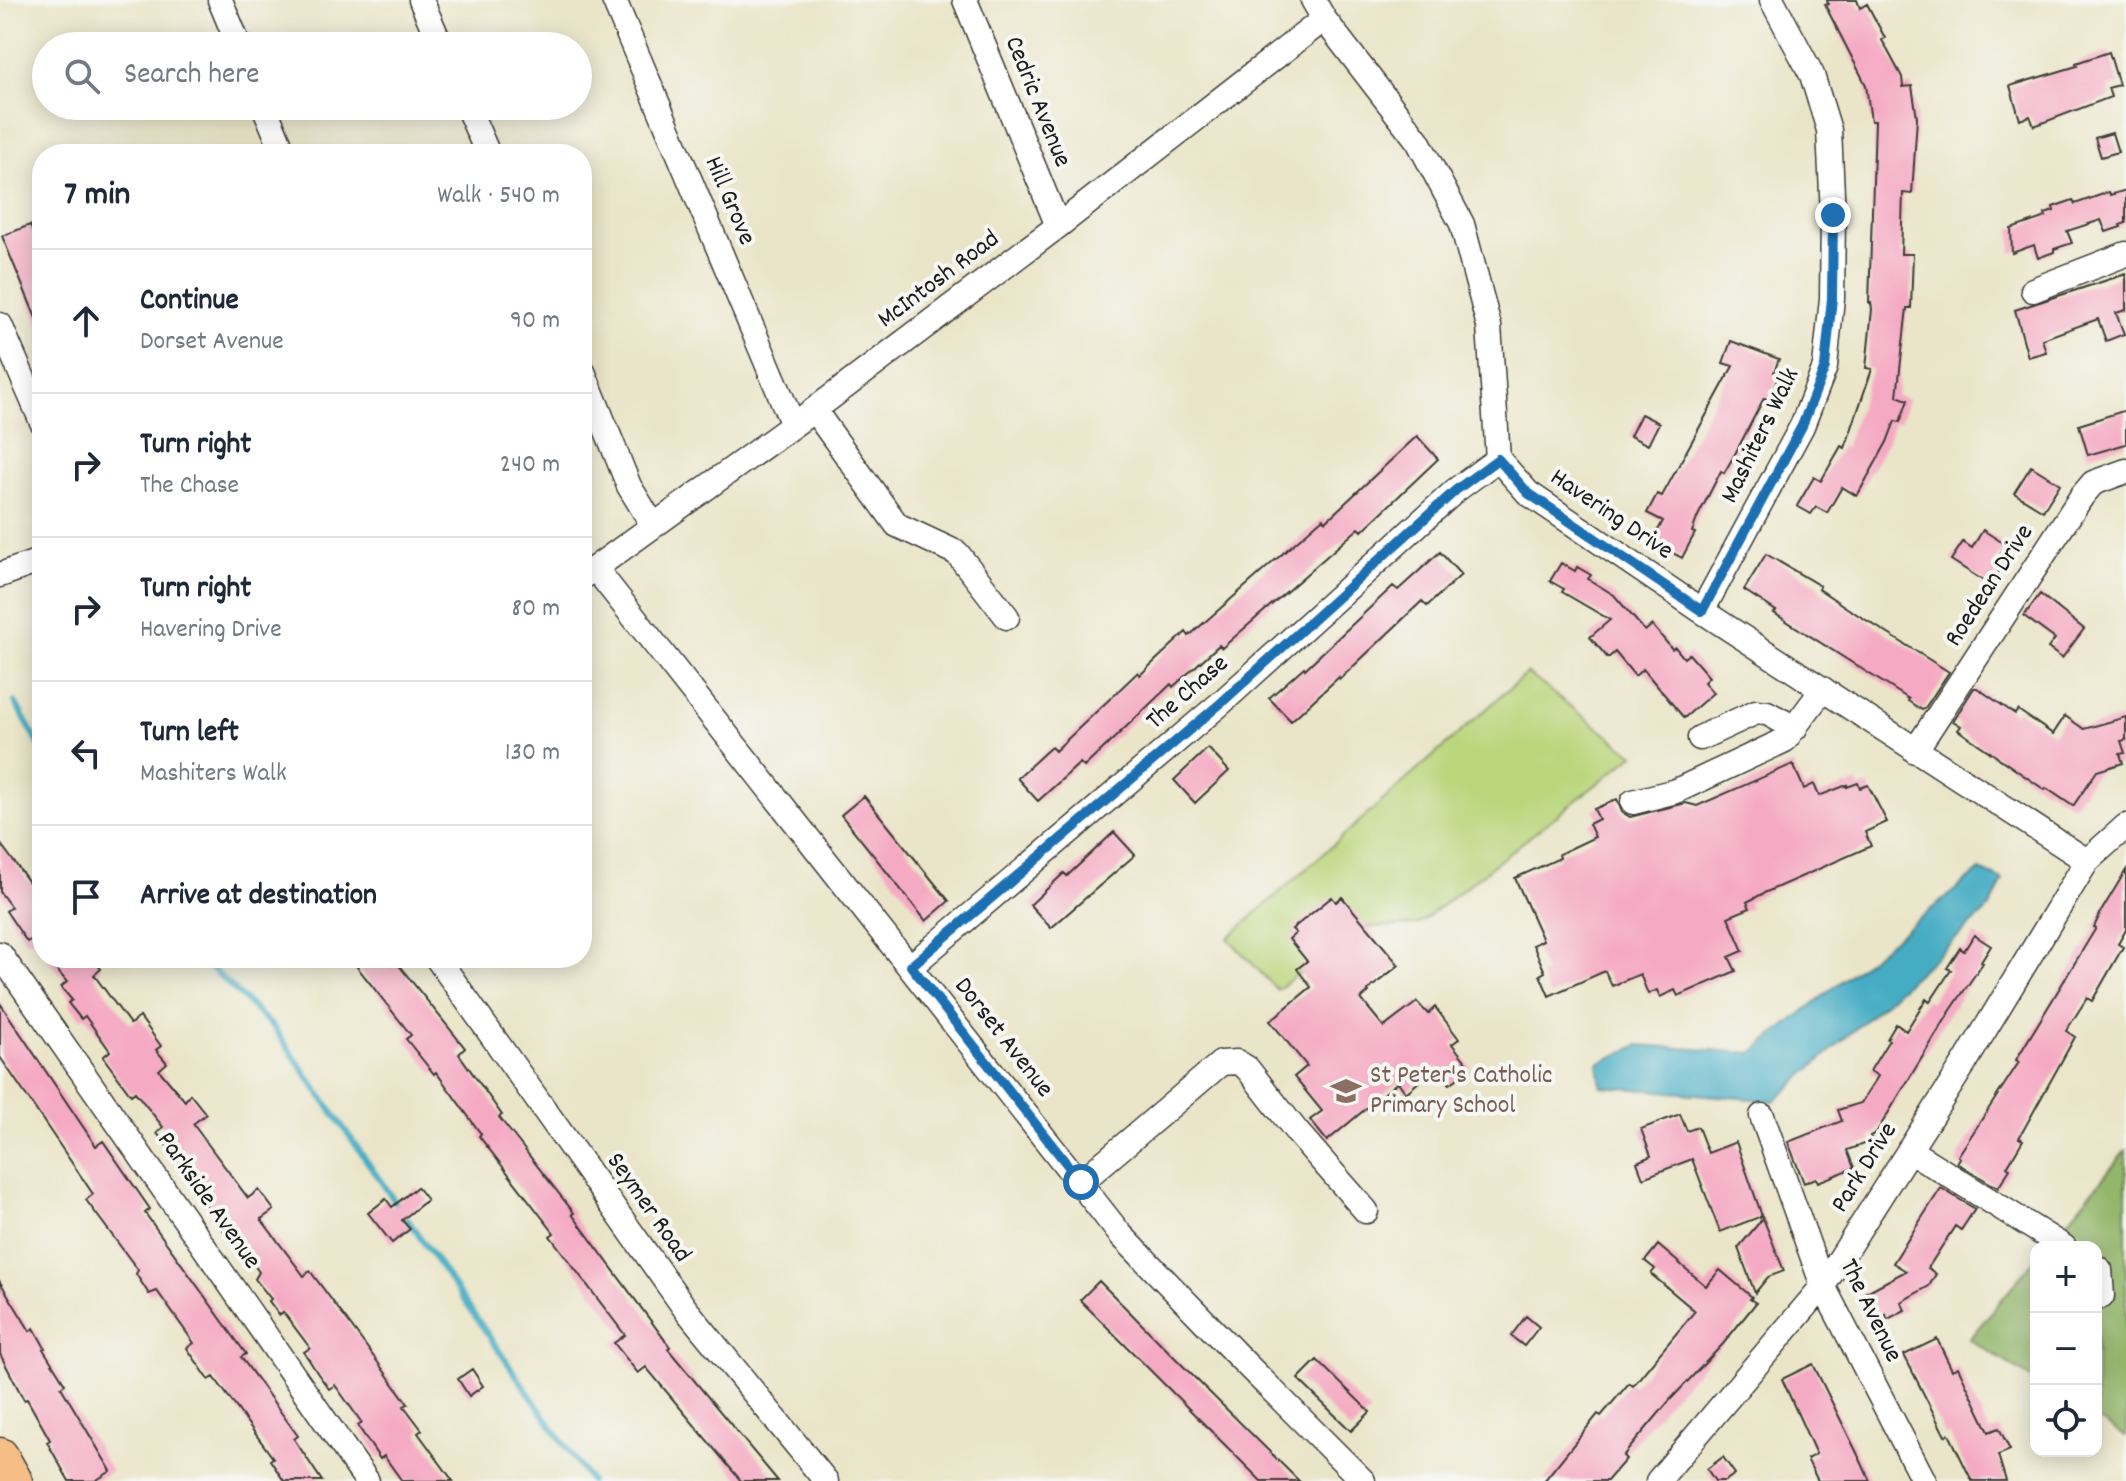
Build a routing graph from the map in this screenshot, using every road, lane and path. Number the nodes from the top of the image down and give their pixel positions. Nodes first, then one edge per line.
1 (220, 0) edge
2 (421, 0) edge
3 (614, 0) edge
4 (965, 0) edge
5 (1772, 0) edge
6 (1318, 10) edge
7 (233, 32) edge
8 (435, 32) edge
9 (270, 120) edge
10 (473, 120) edge
11 (280, 144) edge
12 (484, 144) edge
13 (1058, 226) junction
14 (2126, 254) edge
15 (2033, 290) dead end
16 (0, 325) edge
17 (592, 394) edge
18 (32, 399) edge
19 (814, 410) junction
20 (793, 425) junction
21 (1498, 459) junction
22 (2126, 471) edge
23 (653, 525) junction
24 (32, 564) edge
25 (592, 569) edge
26 (0, 575) edge
27 (592, 577) edge
28 (1702, 611) junction
29 (1007, 617) dead end
30 (1823, 689) junction
31 (1795, 728) junction
32 (1700, 738) dead end
33 (1915, 751) junction
34 (1633, 802) dead end
35 (2126, 826) edge
36 (2087, 861) junction
37 (0, 954) edge
38 (911, 966) junction
39 (444, 968) edge
40 (1762, 1116) dead end
41 (1909, 1150) junction
42 (1081, 1182) junction
43 (1366, 1211) dead end
44 (2054, 1241) edge
45 (1823, 1286) junction
46 (0, 1456) edge
47 (14, 1481) edge
48 (367, 1481) edge
49 (826, 1481) edge
50 (1363, 1481) edge
51 (1658, 1481) edge
52 (1924, 1481) edge

1 - 7 street
2 - 8 street
3 - 20 street, Hill Grove
4 - 13 street, Cedric Avenue
5 - 28 street, Mashiters Walk
6 - 13 street, McIntosh Road
6 - 21 street
9 - 11 street
10 - 12 street
13 - 19 street, McIntosh Road
14 - 15 street
16 - 18 street
17 - 23 street
19 - 20 street, McIntosh Road
19 - 29 street
20 - 23 street, McIntosh Road
21 - 28 street, Havering Drive
21 - 38 street, The Chase
22 - 33 street, Roedean Drive
23 - 25 street, McIntosh Road
24 - 26 street
27 - 38 street, Dorset Avenue
28 - 30 street, Havering Drive
30 - 31 street
30 - 33 street, Havering Drive
31 - 32 street
31 - 34 street
33 - 36 street, Havering Drive
35 - 36 street, Park Drive
36 - 41 street, Park Drive
37 - 48 street, Parkside Avenue
38 - 42 street, Dorset Avenue
39 - 49 street, Seymer Road
40 - 45 street, The Avenue
41 - 44 street
41 - 45 street, Park Drive
42 - 43 street
42 - 50 street, Dorset Avenue
45 - 51 street, Park Drive
45 - 52 street, The Avenue
46 - 47 highway

